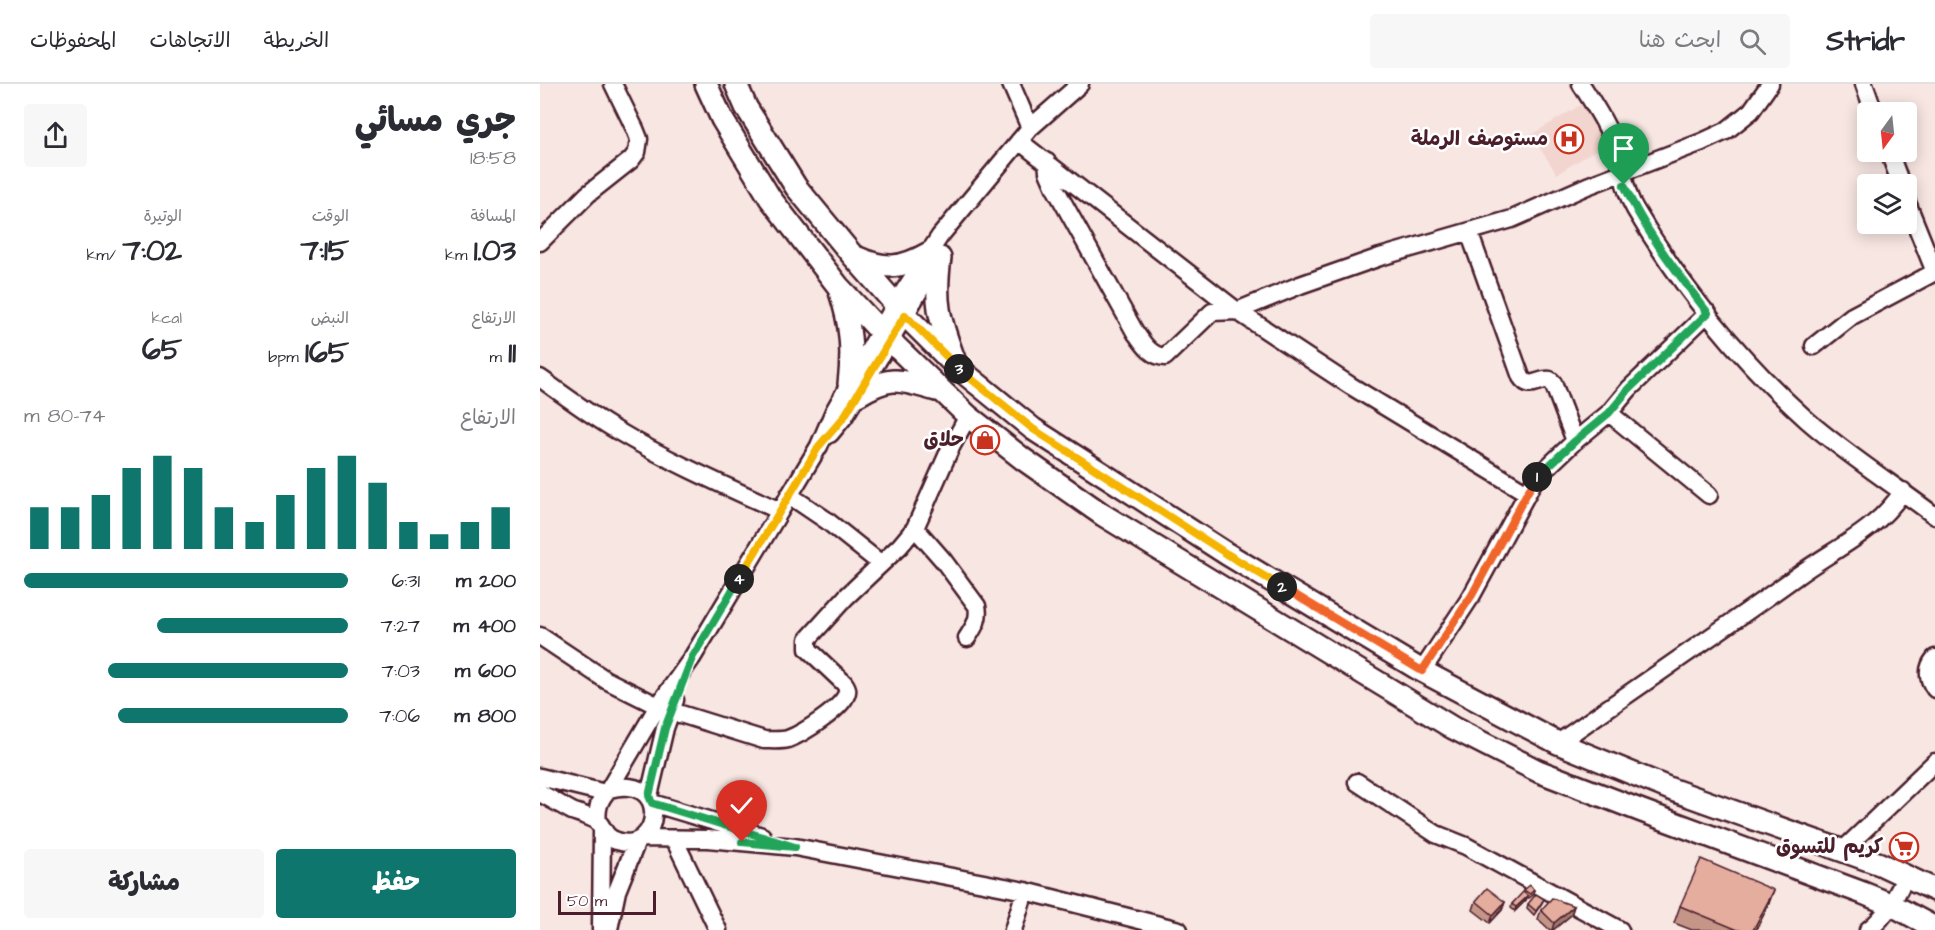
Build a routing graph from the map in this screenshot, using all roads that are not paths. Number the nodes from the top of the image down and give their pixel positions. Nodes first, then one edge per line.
1 (613, 84) edge
2 (706, 84) edge
3 (736, 84) edge
4 (1011, 84) edge
5 (1080, 84) edge
6 (1581, 84) edge
7 (1770, 84) edge
8 (1864, 84) edge
9 (1870, 102) edge
10 (1024, 135) junction
11 (1047, 162) junction
12 (1622, 174) junction
13 (1917, 227) edge
14 (1468, 232) junction
15 (540, 242) edge
16 (934, 255) junction
17 (853, 256) junction
18 (1935, 272) edge
19 (838, 286) junction
20 (900, 309) junction
21 (1237, 311) junction
22 (1708, 313) junction
23 (885, 337) junction
24 (1814, 346) dead end
25 (958, 368) junction
26 (540, 378) edge
27 (854, 390) junction
28 (940, 392) junction
29 (1609, 413) junction
30 (968, 416) junction
31 (1575, 441) junction
32 (1903, 491) junction
33 (1527, 493) junction
34 (789, 495) junction
35 (1709, 495) dead end
36 (780, 511) junction
37 (1935, 516) edge
38 (915, 528) junction
39 (880, 563) junction
40 (540, 636) edge
41 (967, 638) dead end
42 (1935, 658) edge
43 (1422, 671) junction
44 (1935, 689) edge
45 (665, 708) junction
46 (1558, 743) junction
47 (1935, 762) edge
48 (540, 777) edge
49 (1357, 782) dead end
50 (607, 791) junction
51 (540, 793) edge
52 (650, 799) junction
53 (600, 826) junction
54 (639, 839) junction
55 (674, 839) junction
56 (795, 847) junction
57 (1843, 850) junction
58 (1906, 876) junction
59 (1935, 890) edge
60 (1025, 891) junction
61 (1892, 905) junction
62 (1935, 928) edge
63 (601, 930) edge
64 (608, 930) edge
65 (718, 930) edge
66 (1013, 930) edge
67 (1179, 930) edge
68 (1620, 930) edge
69 (1868, 930) edge

1 - 15 street
2 - 19 main road
3 - 17 main road
4 - 10 street
5 - 10 street
6 - 12 street
7 - 12 street
8 - 9 street
10 - 11 street
10 - 16 street
11 - 21 street
11 - 21 street
12 - 14 street
12 - 22 street
13 - 18 street
14 - 21 street
14 - 31 street
16 - 17 main road
16 - 20 street
16 - 25 main road
17 - 20 main road
18 - 24 street
19 - 23 main road
19 - 27 main road
20 - 23 street
20 - 25 main road
21 - 33 street
22 - 29 street
22 - 32 street
23 - 27 street
23 - 28 main road
25 - 43 main road
26 - 36 street
27 - 28 main road
27 - 34 street
28 - 30 main road
29 - 31 street
29 - 35 street
30 - 38 street
30 - 61 main road
31 - 33 street
32 - 37 street
32 - 46 street
33 - 43 street
34 - 36 street
34 - 39 street
36 - 45 street
38 - 39 street
38 - 41 street
39 - 45 street
40 - 45 street
42 - 44 street
43 - 46 main road
45 - 50 street
45 - 52 street
46 - 57 main road
47 - 57 street
48 - 50 street
49 - 68 street
50 - 52 street
50 - 53 street
51 - 53 street
52 - 54 street
52 - 56 street
53 - 54 street
53 - 63 street
54 - 55 street
54 - 64 street
55 - 56 street
55 - 65 street
56 - 60 street
57 - 58 main road
58 - 59 main road
58 - 61 street
60 - 66 street
60 - 67 street
61 - 62 main road
61 - 69 street

